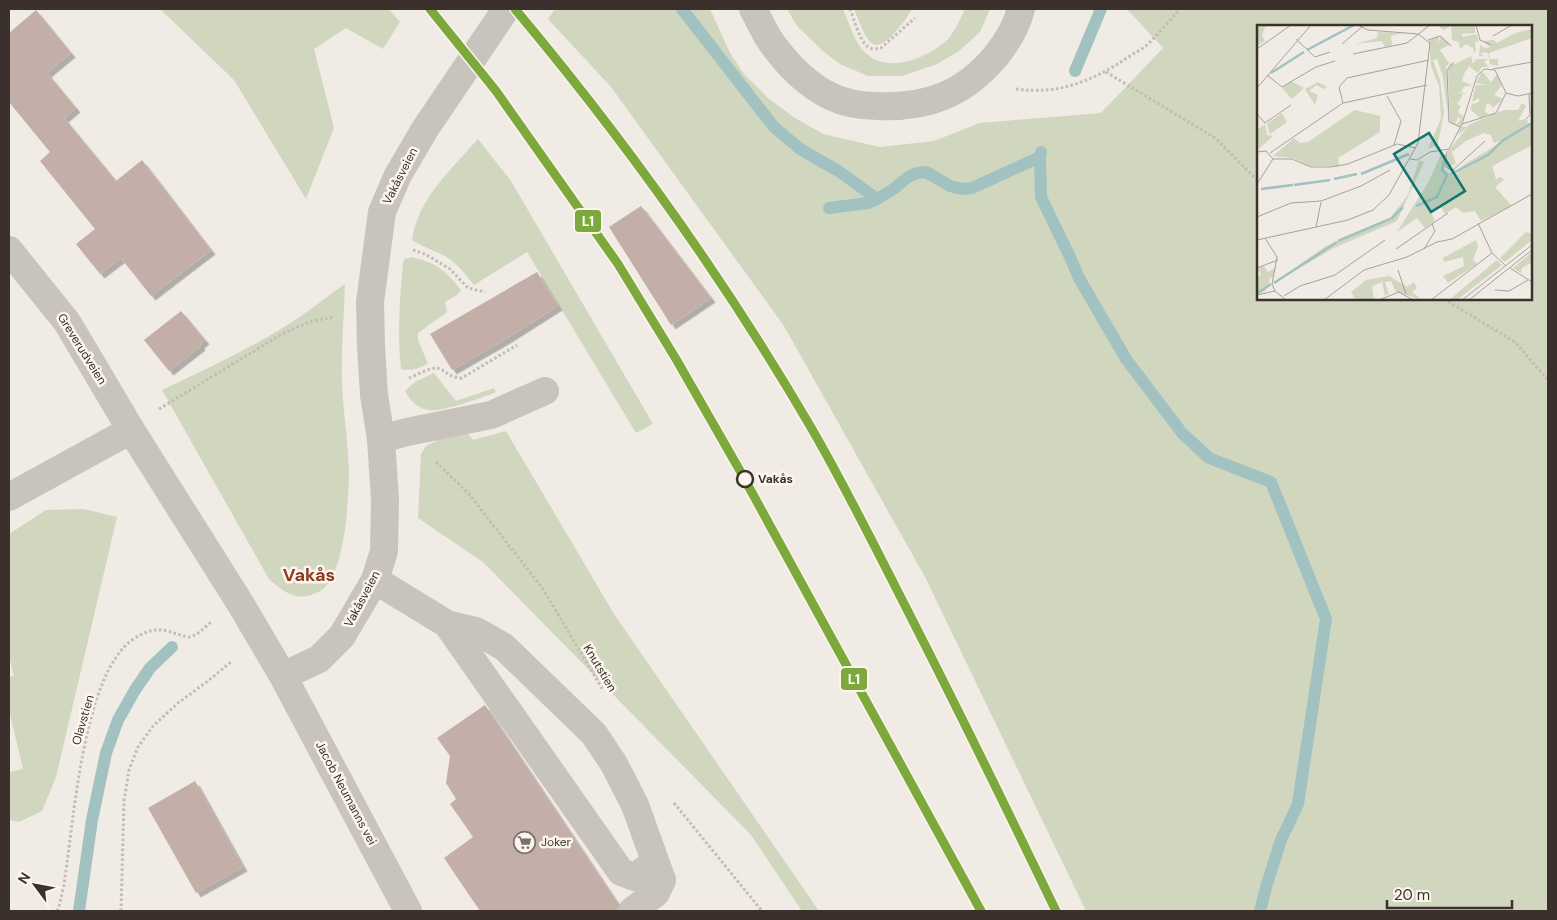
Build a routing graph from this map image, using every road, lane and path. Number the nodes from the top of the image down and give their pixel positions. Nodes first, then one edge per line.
1 (506, 9) edge
2 (753, 9) edge
3 (850, 9) edge
4 (1021, 9) edge
5 (1180, 9) edge
6 (915, 18) dead end
7 (982, 72) junction
8 (1106, 72) junction
9 (1257, 180) edge
10 (408, 249) dead end
11 (9, 250) edge
12 (485, 292) dead end
13 (1446, 300) edge
14 (370, 302) junction
15 (517, 345) dead end
16 (1548, 380) edge
17 (545, 391) dead end
18 (374, 395) junction
19 (131, 430) junction
20 (381, 439) junction
21 (435, 461) dead end
22 (9, 497) edge
23 (375, 580) junction
24 (214, 620) dead end
25 (446, 624) junction
26 (235, 658) dead end
27 (284, 676) junction
28 (605, 694) dead end
29 (670, 798) dead end
30 (662, 880) junction
31 (57, 911) edge
32 (121, 911) edge
33 (408, 911) edge
34 (632, 911) edge
35 (762, 911) edge

1 - 14 street, Vakåsveien
2 - 7 street
3 - 6 path
4 - 7 street
5 - 8 path
7 - 8 path
8 - 9 path
10 - 12 path
11 - 19 street, Greverudveien
13 - 16 path
14 - 18 street, Vakåsveien
14 - 19 path
15 - 18 path
17 - 20 street
18 - 20 street, Vakåsveien
19 - 22 street
19 - 27 street
20 - 23 street, Vakåsveien
21 - 28 path, Knutstien
23 - 25 street
23 - 27 street, Vakåsveien
24 - 31 path, Olavstien
25 - 30 street
25 - 30 street
26 - 32 path
27 - 33 street, Jacob Neumanns vei
29 - 35 path
30 - 34 street

